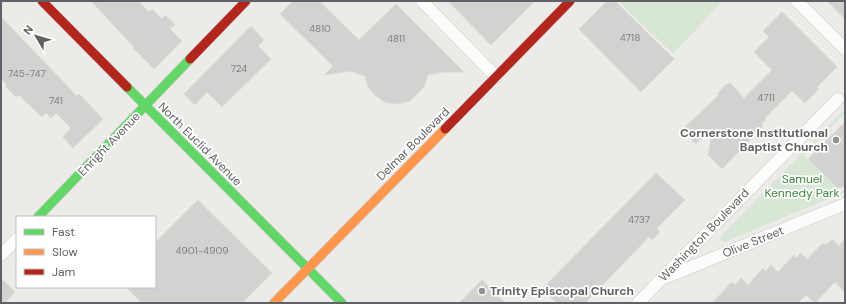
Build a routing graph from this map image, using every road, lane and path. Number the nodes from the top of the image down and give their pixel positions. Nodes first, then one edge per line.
1 (42, 1) edge
2 (246, 1) edge
3 (422, 1) edge
4 (570, 1) edge
5 (796, 1) edge
6 (845, 49) edge
7 (496, 77) junction
8 (838, 99) dead end
9 (146, 107) junction
10 (845, 204) edge
11 (39, 216) edge
12 (16, 240) edge
13 (1, 255) edge
14 (307, 269) junction
15 (662, 279) junction
16 (274, 303) edge
17 (342, 303) edge
18 (638, 303) edge

1 - 9 street, North Euclid Avenue
2 - 9 street, Enright Avenue
3 - 7 street
4 - 7 street, Delmar Boulevard
5 - 6 street
7 - 14 street, Delmar Boulevard
8 - 15 street, Washington Boulevard
9 - 11 street, Enright Avenue
9 - 14 street, North Euclid Avenue
10 - 15 street, Olive Street
12 - 13 street
14 - 16 street, Delmar Boulevard
14 - 17 street, North Euclid Avenue
15 - 18 street, Washington Boulevard

